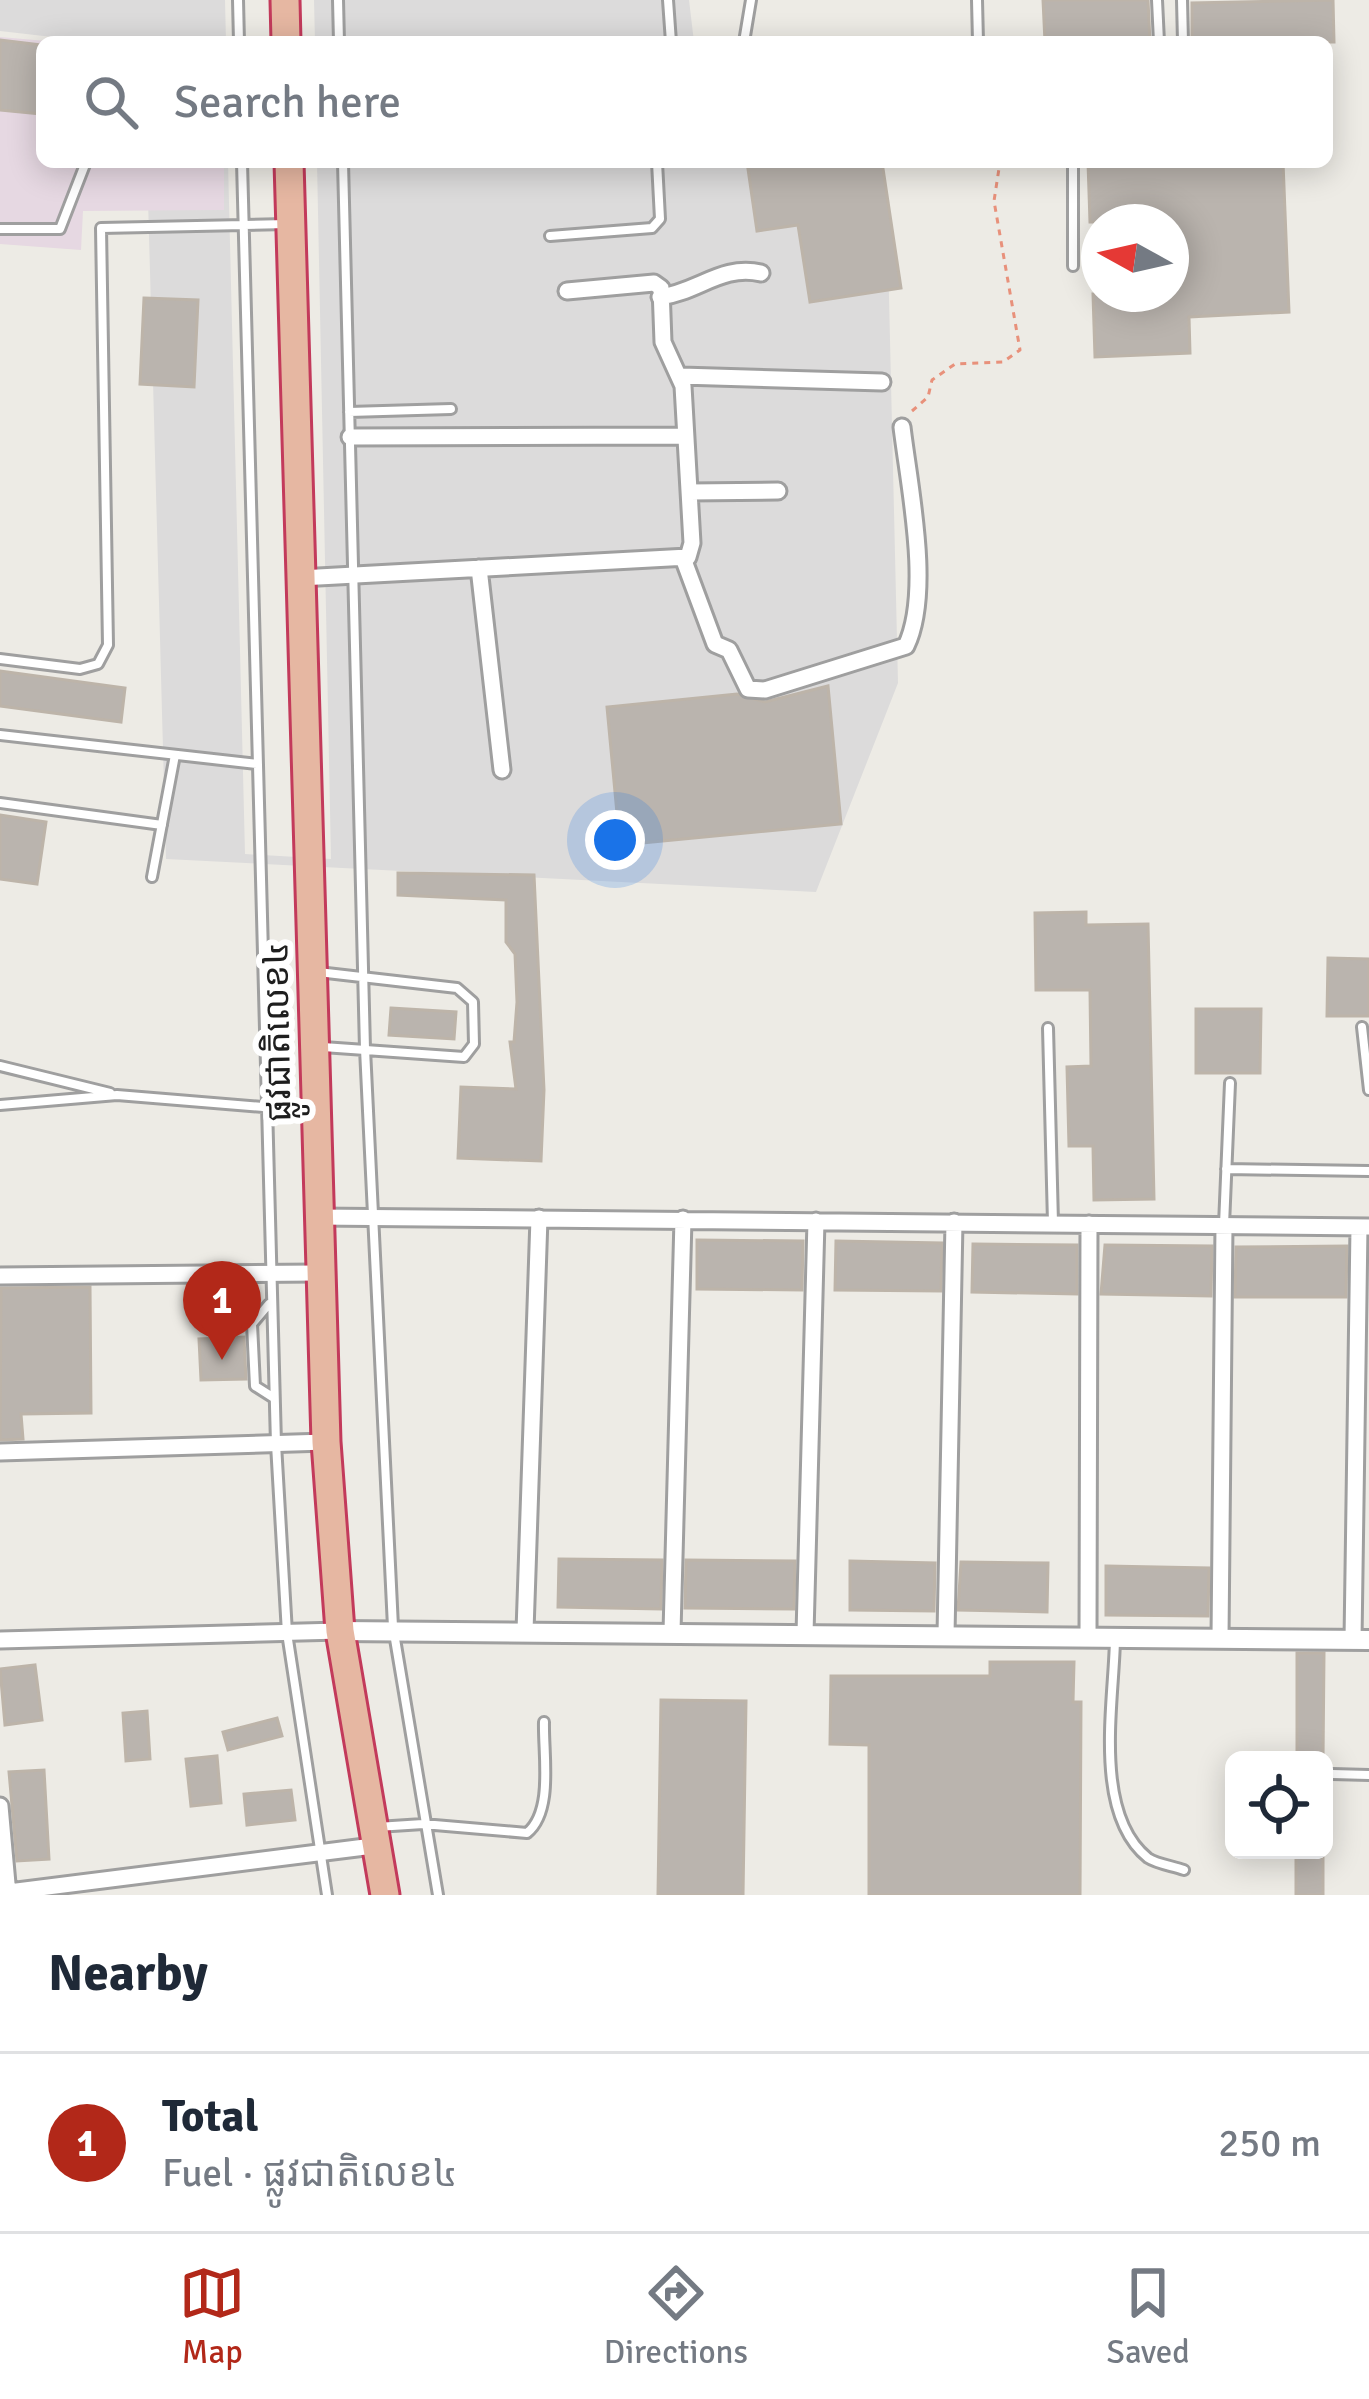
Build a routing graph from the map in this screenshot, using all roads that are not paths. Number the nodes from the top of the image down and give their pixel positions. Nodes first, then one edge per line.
1 (238, 0) edge
2 (285, 0) edge
3 (338, 0) edge
4 (668, 0) edge
5 (751, 0) edge
6 (977, 0) edge
7 (1157, 0) edge
8 (1182, 0) edge
9 (239, 36) edge
10 (286, 36) edge
11 (339, 36) edge
12 (671, 36) edge
13 (745, 36) edge
14 (978, 36) edge
15 (1159, 36) edge
16 (1183, 36) edge
17 (84, 168) edge
18 (242, 168) edge
19 (289, 168) edge
20 (343, 168) edge
21 (657, 168) edge
22 (1073, 168) edge
23 (244, 224) junction
24 (291, 224) junction
25 (0, 229) edge
26 (550, 236) dead end
27 (1073, 266) dead end
28 (761, 273) dead end
29 (567, 291) dead end
30 (660, 297) junction
31 (681, 376) junction
32 (882, 382) dead end
33 (451, 409) dead end
34 (349, 412) junction
35 (902, 427) road end
36 (684, 436) junction
37 (350, 437) junction
38 (778, 491) dead end
39 (689, 492) junction
40 (683, 558) junction
41 (479, 568) junction
42 (353, 574) junction
43 (300, 578) junction
44 (0, 659) edge
45 (0, 735) edge
46 (175, 755) junction
47 (257, 764) junction
48 (502, 770) dead end
49 (0, 802) edge
50 (162, 825) junction
51 (152, 877) dead end
52 (310, 972) junction
53 (364, 976) junction
54 (1362, 1027) dead end
55 (1048, 1028) dead end
56 (312, 1047) junction
57 (365, 1049) junction
58 (0, 1066) edge
59 (1230, 1083) dead end
60 (1369, 1090) edge
61 (117, 1095) junction
62 (0, 1105) edge
63 (266, 1110) junction
64 (314, 1111) junction
65 (1226, 1169) junction
66 (1369, 1171) edge
67 (316, 1217) junction
68 (374, 1217) junction
69 (539, 1218) junction
70 (683, 1220) junction
71 (816, 1221) junction
72 (954, 1222) junction
73 (1053, 1223) junction
74 (1089, 1224) junction
75 (1224, 1226) junction
76 (1364, 1227) edge
77 (270, 1272) junction
78 (318, 1273) junction
79 (0, 1276) edge
80 (271, 1302) junction
81 (276, 1398) junction
82 (326, 1442) junction
83 (275, 1444) junction
84 (0, 1452) edge
85 (393, 1627) junction
86 (340, 1630) junction
87 (525, 1630) junction
88 (672, 1632) junction
89 (287, 1633) junction
90 (805, 1634) junction
91 (946, 1635) junction
92 (1088, 1637) junction
93 (1115, 1637) junction
94 (1220, 1638) junction
95 (0, 1640) edge
96 (1361, 1640) edge
97 (544, 1722) dead end
98 (1333, 1774) edge
99 (1369, 1775) edge
100 (0, 1806) edge
101 (423, 1824) junction
102 (371, 1837) junction
103 (317, 1854) junction
104 (1184, 1870) dead end
105 (5, 1893) edge
106 (381, 1894) edge
107 (326, 1895) edge
108 (438, 1895) edge

1 - 9 lane
2 - 10 highway
3 - 11 lane
4 - 12 lane
5 - 13 lane
6 - 14 lane
7 - 15 lane
8 - 16 lane
17 - 25 lane
18 - 23 lane
19 - 24 highway, ផ្លូវជាតិលេខ៤
20 - 34 lane
21 - 26 lane
22 - 27 lane
23 - 24 lane
23 - 44 lane
23 - 47 lane
24 - 43 highway, ផ្លូវជាតិលេខ៤
28 - 30 street
29 - 30 street
30 - 31 street
31 - 32 street
31 - 36 street
33 - 34 lane
34 - 37 lane
35 - 40 street
36 - 37 street
36 - 39 street
37 - 42 lane
38 - 39 street
39 - 40 street
40 - 41 street
41 - 42 street
41 - 48 street
42 - 43 street
42 - 53 lane
43 - 52 highway, ផ្លូវជាតិលេខ៤
45 - 46 lane
46 - 47 lane
46 - 50 lane
47 - 63 lane
49 - 50 lane
50 - 51 lane
52 - 53 lane
52 - 56 highway, ផ្លូវជាតិលេខ៤
53 - 57 lane
53 - 57 lane
54 - 60 lane
55 - 73 lane
56 - 57 lane
56 - 64 highway, ផ្លូវជាតិលេខ៤
57 - 68 lane
58 - 61 lane
59 - 65 lane
61 - 62 lane
61 - 63 lane
63 - 64 lane
63 - 77 lane
64 - 67 highway, ផ្លូវជាតិលេខ៤
65 - 66 lane
65 - 75 lane
67 - 68 street
67 - 78 highway, ផ្លូវជាតិលេខ៤
68 - 69 street
68 - 85 lane
69 - 70 street
69 - 87 street
70 - 71 street
70 - 88 street
71 - 72 street
71 - 90 street
72 - 73 street
72 - 91 street
73 - 74 street
74 - 75 street
74 - 92 street
75 - 76 street
75 - 94 street
76 - 96 street
77 - 78 street
77 - 79 street
77 - 80 lane
78 - 82 highway, ផ្លូវជាតិលេខ៤
80 - 81 lane
80 - 81 lane
81 - 83 lane
82 - 83 street
82 - 86 highway, ផ្លូវជាតិលេខ៤
83 - 84 street
83 - 89 lane
85 - 86 street
85 - 87 street
85 - 101 lane
86 - 89 street
86 - 102 highway, ផ្លូវជាតិលេខ៤
87 - 88 street
88 - 90 street
89 - 95 street
89 - 103 lane
90 - 91 street
91 - 92 street
92 - 93 street
93 - 94 street
93 - 104 lane
94 - 96 street
97 - 101 lane
98 - 99 lane
100 - 105 street
101 - 102 lane
101 - 108 lane
102 - 103 street
102 - 106 highway, ផ្លូវជាតិលេខ៤
103 - 105 street
103 - 107 lane

